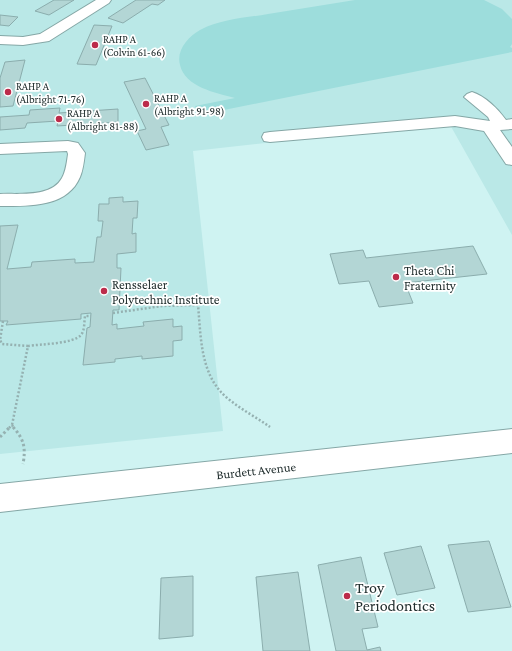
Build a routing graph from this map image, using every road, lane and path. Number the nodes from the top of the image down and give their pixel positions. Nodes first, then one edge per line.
1 (105, 0) edge
2 (0, 41) edge
3 (472, 97) dead end
4 (501, 125) edge
5 (270, 138) dead end
6 (0, 149) edge
7 (512, 160) edge
8 (0, 200) edge
9 (113, 313) dead end
10 (91, 316) dead end
11 (3, 321) dead end
12 (28, 346) junction
13 (12, 425) junction
14 (270, 427) dead end
15 (0, 437) edge
16 (512, 441) edge
17 (23, 464) dead end
18 (0, 498) edge

1 - 2 street
3 - 4 street
4 - 5 street
4 - 7 street
6 - 8 street
9 - 14 path
10 - 12 path
11 - 12 path
12 - 13 path
13 - 15 path
13 - 17 path
16 - 18 street, Burdett Avenue

